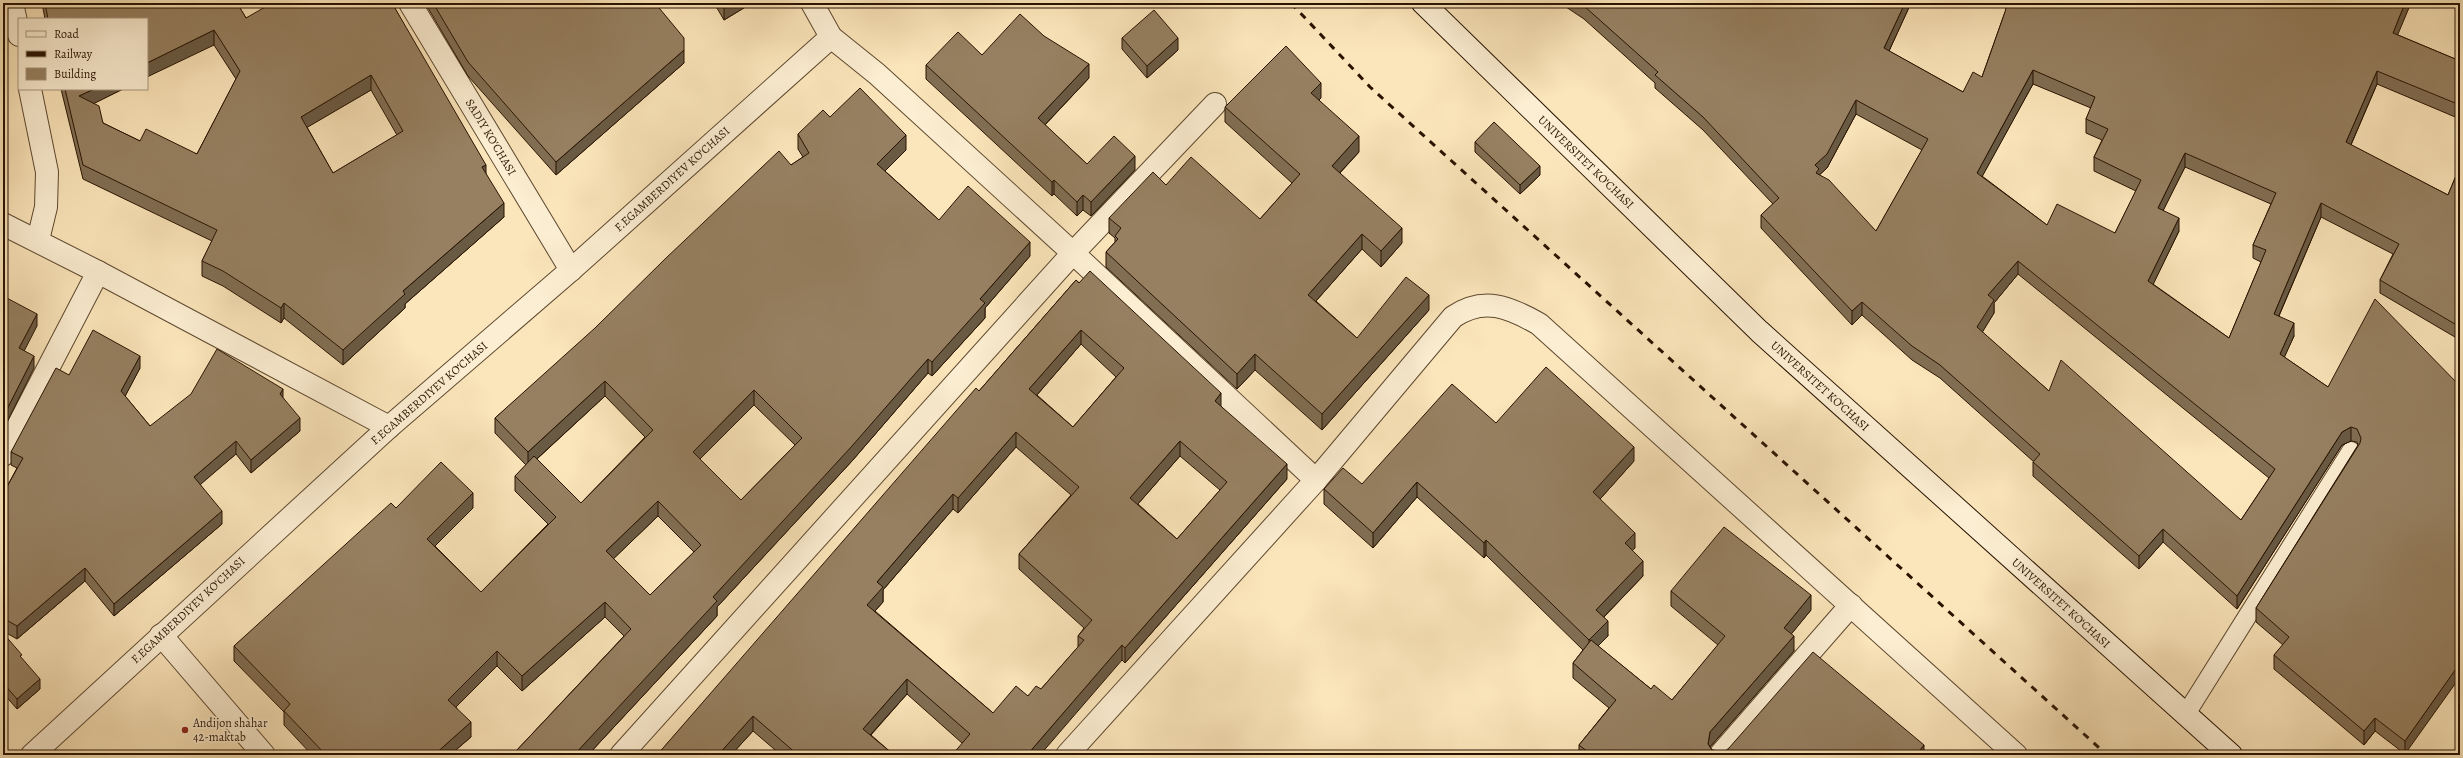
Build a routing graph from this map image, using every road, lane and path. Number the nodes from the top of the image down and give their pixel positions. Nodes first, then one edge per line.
1 (12, 3) edge
2 (410, 3) edge
3 (812, 3) edge
4 (1423, 3) edge
5 (18, 30) edge
6 (831, 37) junction
7 (30, 90) edge
8 (1216, 104) dead end
9 (3, 224) edge
10 (38, 240) junction
11 (1073, 253) junction
12 (571, 270) junction
13 (98, 272) junction
14 (389, 427) junction
15 (2351, 451) dead end
16 (3, 455) edge
17 (1316, 480) junction
18 (1851, 604) junction
19 (161, 635) junction
20 (2186, 714) junction
21 (32, 755) edge
22 (264, 755) edge
23 (620, 755) edge
24 (1067, 755) edge
25 (1720, 755) edge
26 (2016, 755) edge
27 (2231, 755) edge

1 - 5 street
2 - 12 street, SADIY KO'CHASI
3 - 6 street
4 - 20 street, UNIVERSITET KО‘CHASI
6 - 11 street
6 - 12 street, F.EGAMBERDIYEV KО‘CHASI
7 - 10 street
8 - 11 street
9 - 10 street
10 - 13 street
11 - 17 street
11 - 23 street
12 - 14 street, F.EGAMBERDIYEV KО‘CHASI
13 - 14 street
13 - 16 street
14 - 19 street, F.EGAMBERDIYEV KО‘CHASI
15 - 20 lane
17 - 18 street
17 - 24 street
18 - 25 street
18 - 26 street
19 - 21 street, F.EGAMBERDIYEV KО‘CHASI
19 - 22 street
20 - 27 street, UNIVERSITET KО‘CHASI

